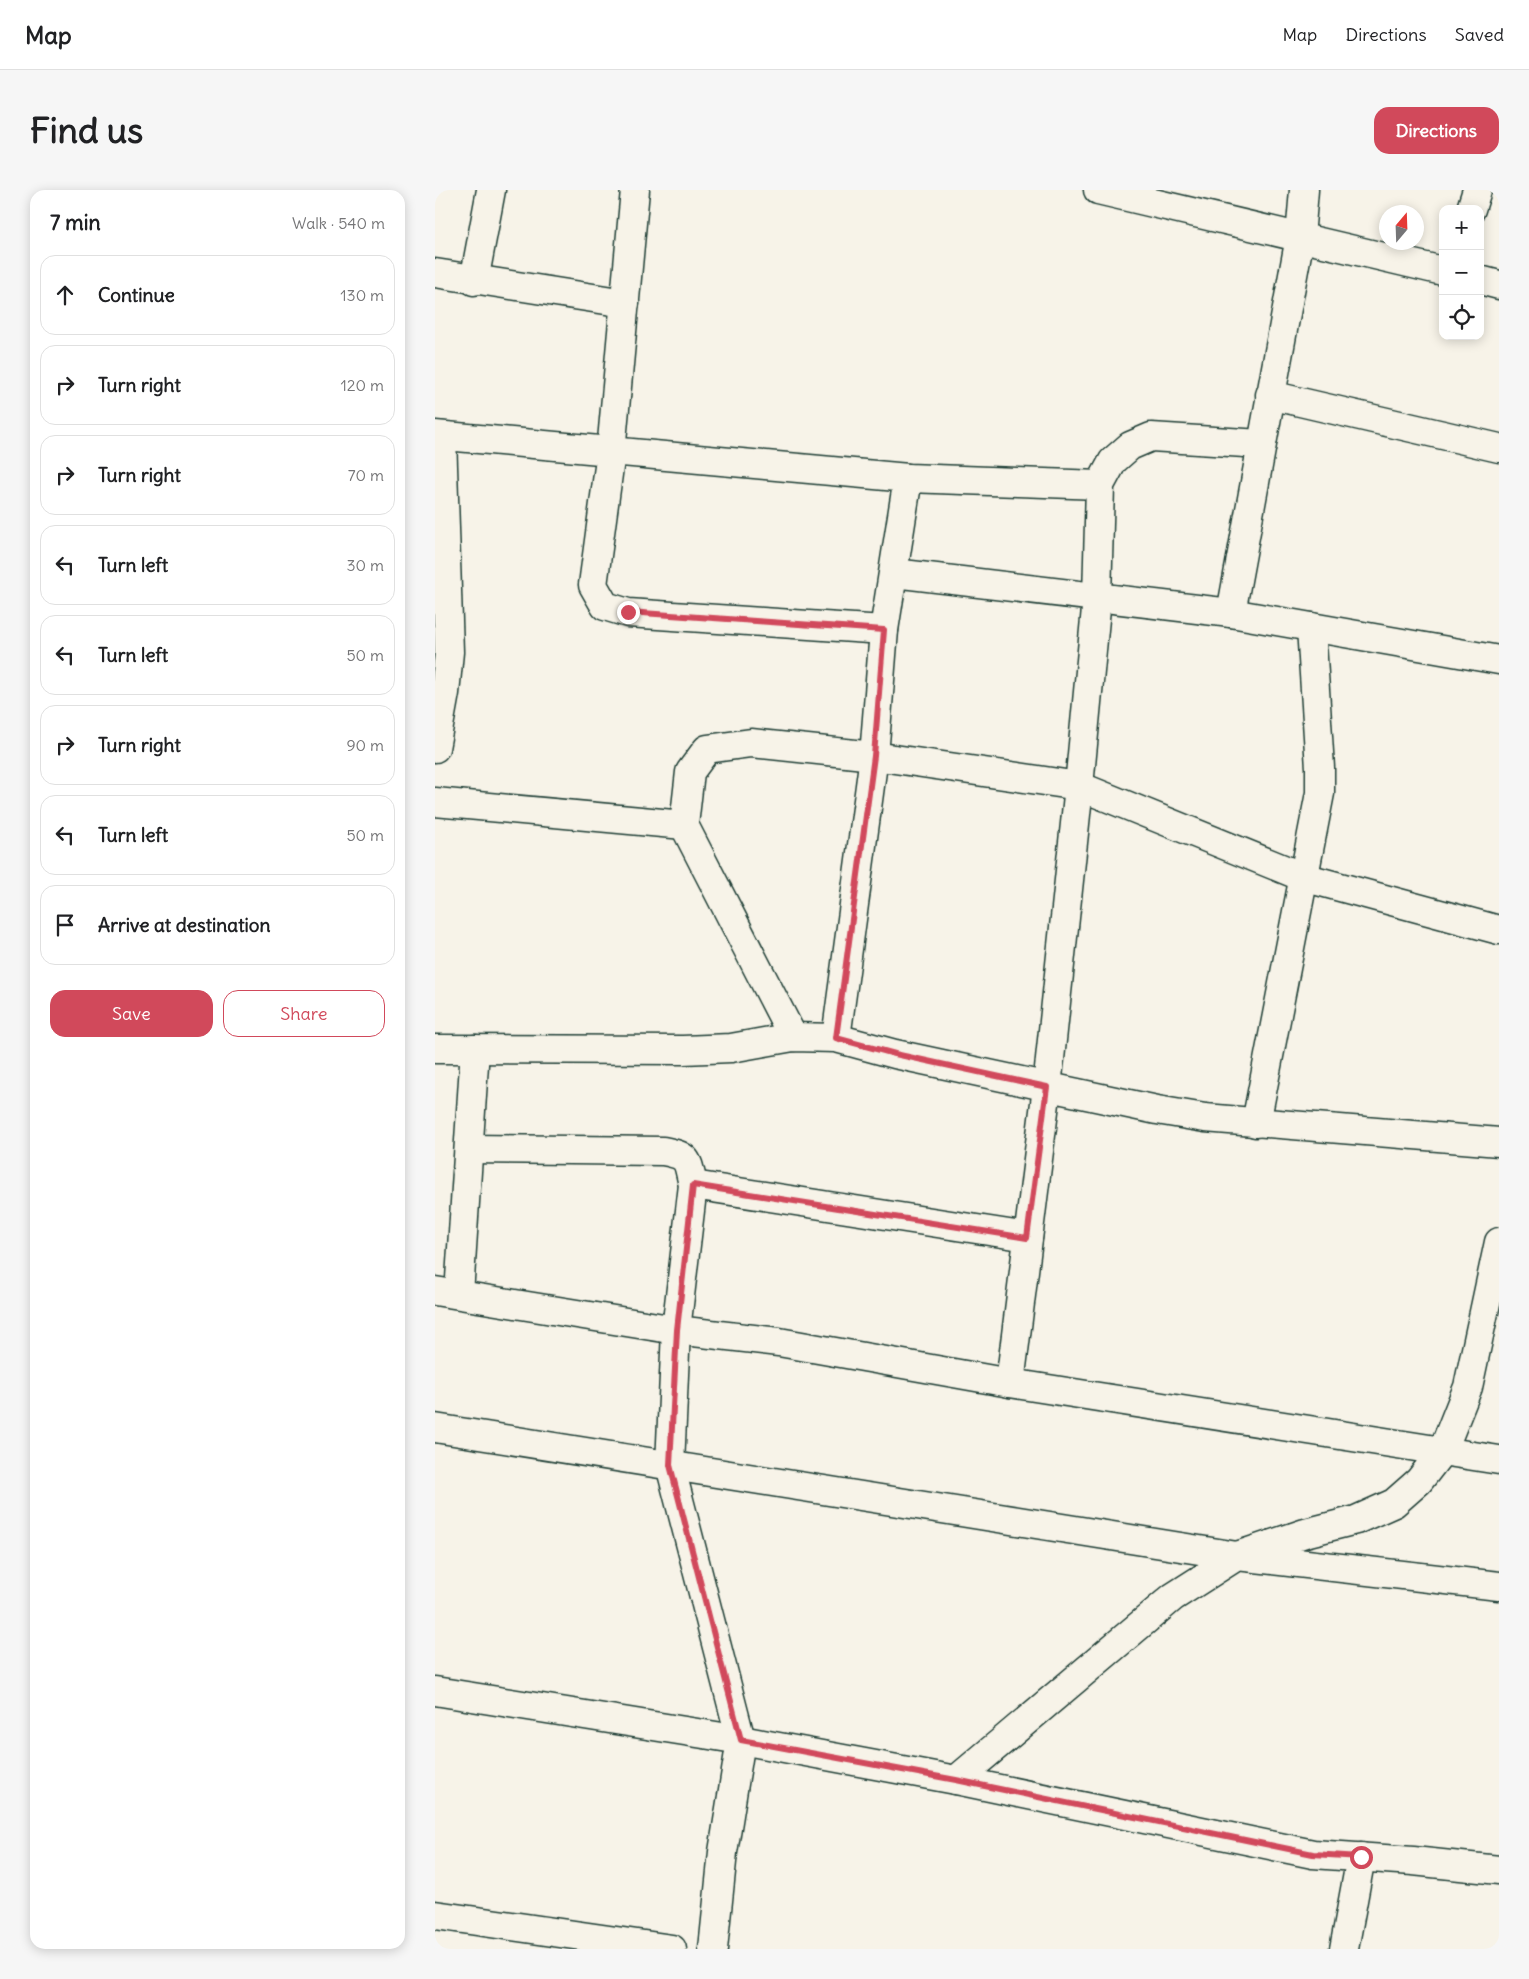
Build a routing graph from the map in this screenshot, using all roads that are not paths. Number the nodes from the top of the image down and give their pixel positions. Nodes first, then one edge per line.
1 (491, 190) edge
2 (635, 190) edge
3 (1098, 190) edge
4 (1305, 190) edge
5 (1477, 190) edge
6 (1472, 205) edge
7 (1300, 237) junction
8 (1439, 270) edge
9 (435, 274) edge
10 (474, 281) junction
11 (1484, 281) edge
12 (1499, 285) edge
13 (625, 303) junction
14 (1271, 395) junction
15 (439, 436) edge
16 (1261, 444) junction
17 (1499, 448) edge
18 (611, 452) junction
19 (908, 478) junction
20 (1100, 484) junction
21 (894, 573) junction
22 (1097, 598) junction
23 (1231, 613) junction
24 (1311, 627) junction
25 (884, 630) junction
26 (1499, 660) edge
27 (436, 731) edge
28 (874, 756) junction
29 (1079, 786) junction
30 (435, 802) edge
31 (684, 825) junction
32 (1303, 878) junction
33 (1499, 930) edge
34 (793, 1037) junction
35 (836, 1038) junction
36 (435, 1048) edge
37 (475, 1049) junction
38 (1047, 1087) junction
39 (1256, 1123) junction
40 (1499, 1142) edge
41 (469, 1149) junction
42 (693, 1185) junction
43 (1027, 1238) junction
44 (1499, 1242) edge
45 (447, 1293) edge
46 (677, 1330) junction
47 (1011, 1383) junction
48 (435, 1428) edge
49 (1443, 1450) junction
50 (1499, 1460) edge
51 (670, 1465) junction
52 (1237, 1556) junction
53 (1499, 1586) edge
54 (435, 1692) edge
55 (741, 1740) junction
56 (956, 1780) junction
57 (1361, 1857) junction
58 (1499, 1870) edge
59 (435, 1915) edge
60 (671, 1949) edge
61 (713, 1949) edge
62 (1344, 1949) edge

1 - 10 street
2 - 13 street
3 - 7 street
4 - 7 street
5 - 6 street
7 - 8 street
7 - 14 street
9 - 10 street
10 - 13 street
11 - 12 street
13 - 18 street
14 - 16 street
14 - 17 street
15 - 18 street
15 - 27 street
16 - 20 street
16 - 23 street
18 - 19 street
18 - 25 street
19 - 20 street
19 - 21 street
20 - 22 street
21 - 22 street
21 - 25 street
22 - 23 street
22 - 29 street
23 - 24 street
24 - 26 street
24 - 32 street
25 - 28 street
28 - 29 street
28 - 31 street
28 - 35 street
29 - 32 street
29 - 38 street
30 - 31 street
31 - 34 street
32 - 33 street
32 - 39 street
34 - 35 street
34 - 37 street
35 - 38 street
36 - 37 street
37 - 41 street
38 - 39 street
38 - 43 street
39 - 40 street
41 - 42 street
41 - 45 street
42 - 43 street
42 - 46 street
43 - 47 street
44 - 49 street
45 - 46 street
46 - 47 street
46 - 51 street
47 - 49 street
48 - 51 street
49 - 50 street
49 - 52 street
51 - 52 street
51 - 55 street
52 - 53 street
52 - 56 street
54 - 55 street
55 - 56 street
55 - 61 street
56 - 57 street
57 - 58 street
57 - 62 street
59 - 60 street

